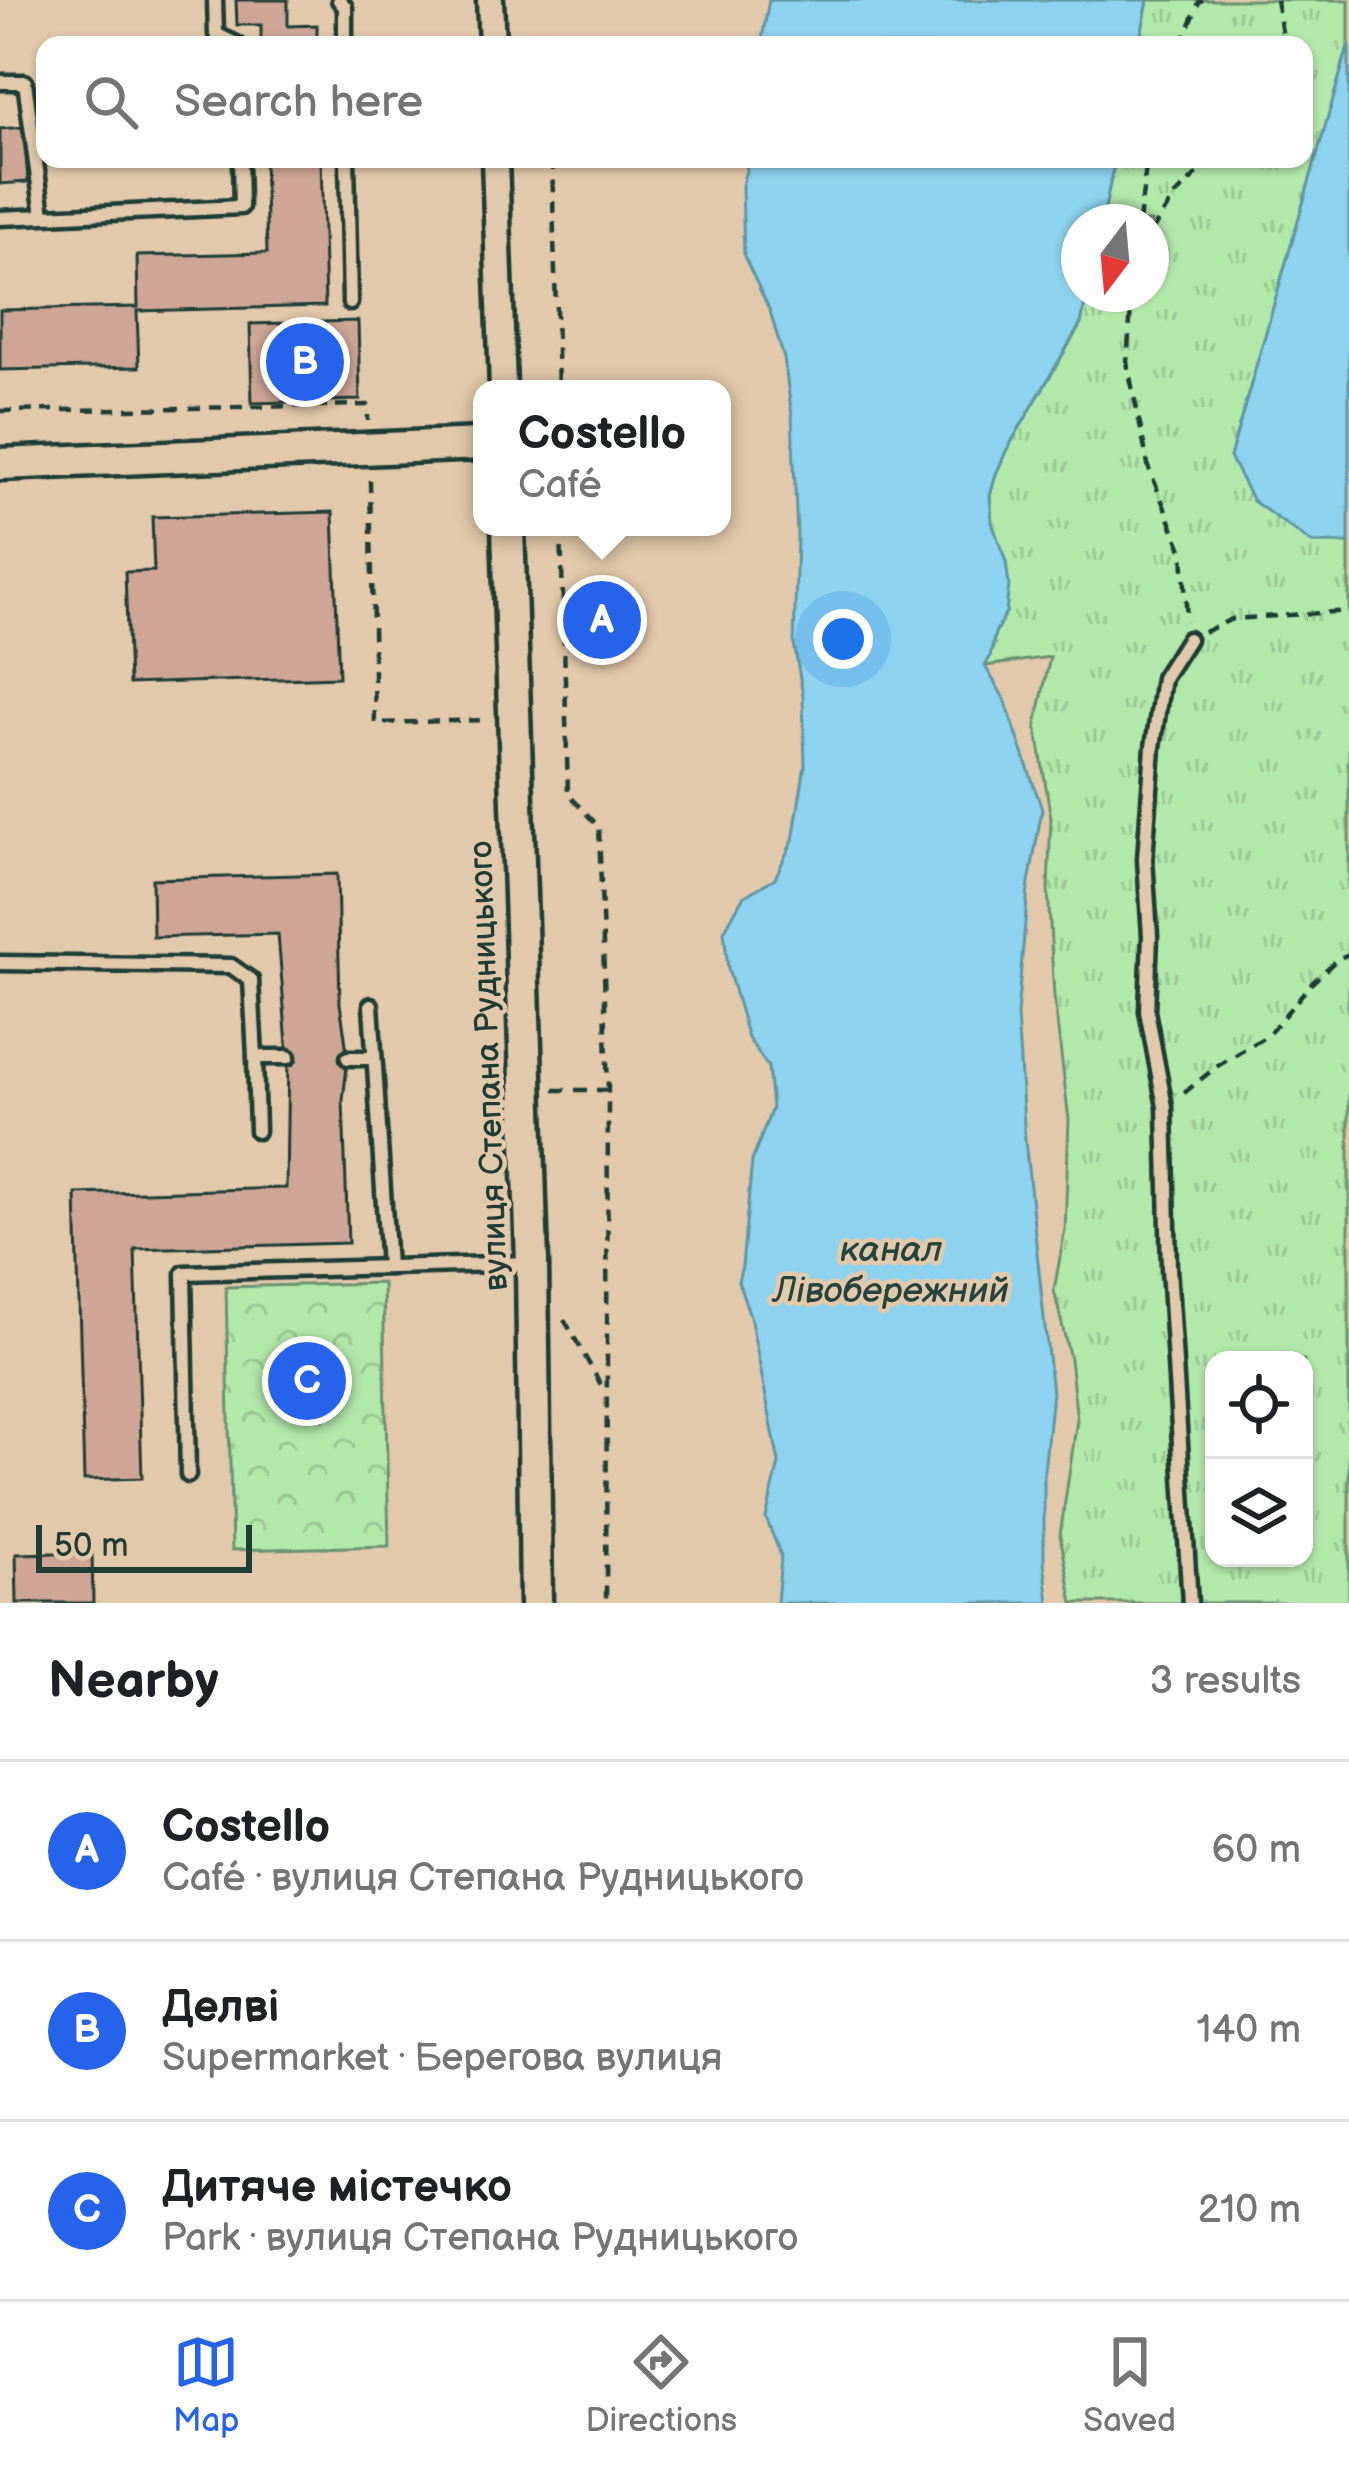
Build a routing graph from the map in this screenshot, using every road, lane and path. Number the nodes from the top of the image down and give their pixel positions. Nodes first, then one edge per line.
1 (214, 0) edge
2 (339, 0) edge
3 (490, 0) edge
4 (1203, 0) edge
5 (1276, 0) edge
6 (221, 36) edge
7 (345, 36) edge
8 (492, 36) edge
9 (1186, 36) edge
10 (1282, 36) edge
11 (0, 82) edge
12 (36, 160) edge
13 (37, 168) edge
14 (240, 168) edge
15 (347, 168) edge
16 (496, 168) edge
17 (552, 168) edge
18 (1146, 168) edge
19 (1203, 168) edge
20 (1141, 204) edge
21 (1169, 205) edge
22 (43, 215) junction
23 (0, 218) edge
24 (350, 303) dead end
25 (1131, 312) edge
26 (503, 380) edge
27 (558, 380) edge
28 (368, 405) dead end
29 (0, 411) edge
30 (473, 444) edge
31 (369, 448) junction
32 (0, 464) edge
33 (508, 536) edge
34 (561, 536) edge
35 (1349, 611) edge
36 (1188, 639) junction
37 (514, 719) junction
38 (1349, 954) edge
39 (0, 963) edge
40 (370, 1005) dead end
41 (255, 1057) junction
42 (288, 1057) dead end
43 (348, 1058) dead end
44 (374, 1058) junction
45 (526, 1090) junction
46 (608, 1090) junction
47 (1165, 1107) junction
48 (257, 1131) dead end
49 (532, 1262) junction
50 (388, 1267) junction
51 (565, 1320) dead end
52 (608, 1397) junction
53 (188, 1475) dead end
54 (536, 1603) edge
55 (606, 1603) edge
56 (1190, 1603) edge

1 - 6 lane
2 - 7 lane
3 - 8 street
4 - 9 path
5 - 10 path
11 - 12 lane
13 - 22 lane
14 - 22 lane
15 - 24 lane
16 - 26 street
17 - 27 path
18 - 20 path
19 - 21 path
22 - 23 lane
25 - 36 path
28 - 29 path
30 - 31 street
31 - 32 street
31 - 37 path
33 - 37 street, вулиця Степана Рудницького
34 - 46 path
35 - 36 path
36 - 47 lane
37 - 45 street, вулиця Степана Рудницького
38 - 47 path
39 - 41 lane
40 - 44 lane
41 - 42 lane
41 - 48 lane
43 - 44 lane
44 - 50 lane
45 - 46 path
45 - 49 street, вулиця Степана Рудницького
46 - 52 path
47 - 56 lane
49 - 50 lane
49 - 54 street, вулиця Степана Рудницького
50 - 53 lane
51 - 52 path
52 - 55 path

